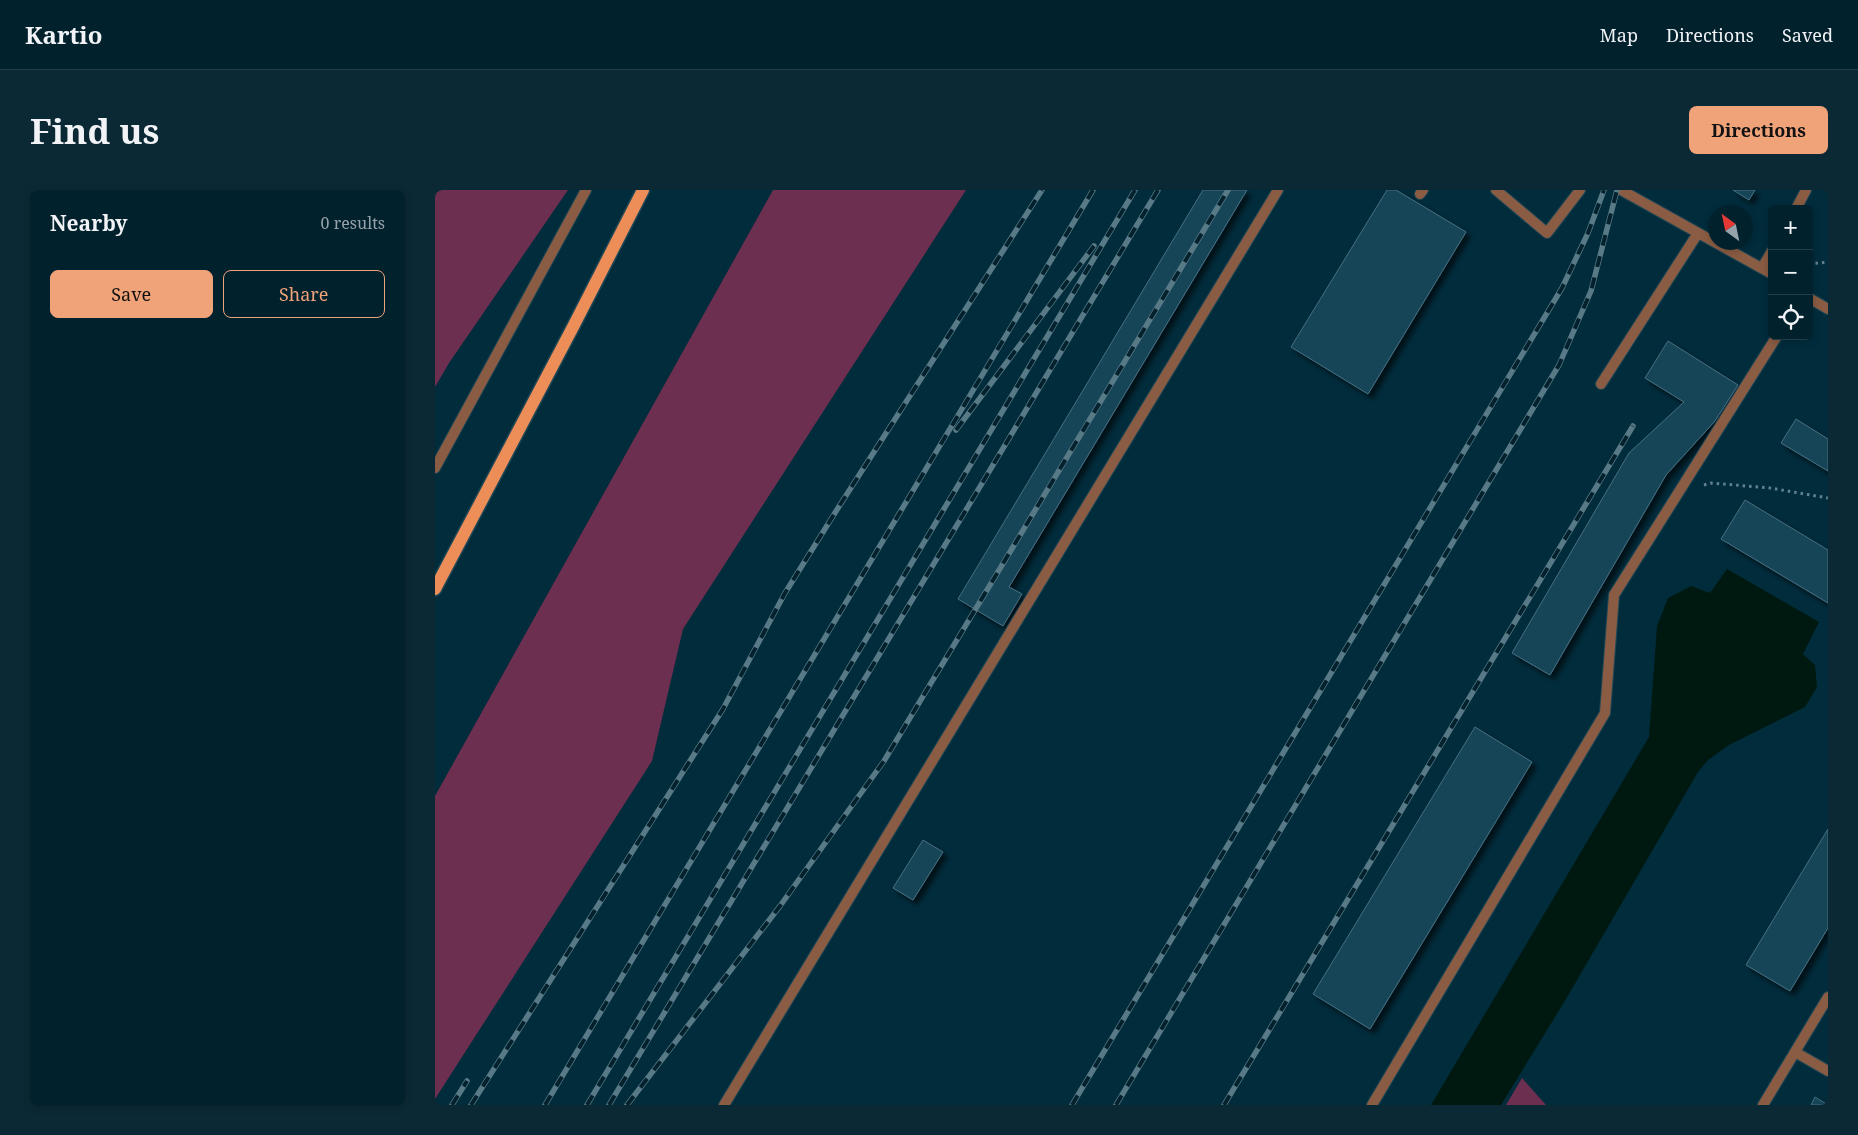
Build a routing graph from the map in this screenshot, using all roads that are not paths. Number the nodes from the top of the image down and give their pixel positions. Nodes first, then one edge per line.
1 (586, 190) edge
2 (643, 190) edge
3 (1278, 190) edge
4 (1496, 190) edge
5 (1580, 190) edge
6 (1621, 190) edge
7 (1806, 190) edge
8 (1798, 205) edge
9 (1698, 233) junction
10 (1768, 258) edge
11 (1762, 268) junction
12 (1768, 272) edge
13 (1813, 300) edge
14 (1828, 309) edge
15 (1774, 340) edge
16 (1601, 384) dead end
17 (435, 468) edge
18 (435, 589) edge
19 (1828, 997) edge
20 (1795, 1052) junction
21 (1828, 1071) edge
22 (724, 1105) edge
23 (1372, 1105) edge
24 (1763, 1105) edge

1 - 17 lane
2 - 18 main road
3 - 22 lane
4 - 5 lane
6 - 9 lane
7 - 8 lane
9 - 11 lane
9 - 16 lane
10 - 11 lane
11 - 12 lane
13 - 14 lane
15 - 23 lane
19 - 20 lane
20 - 21 lane
20 - 24 lane

